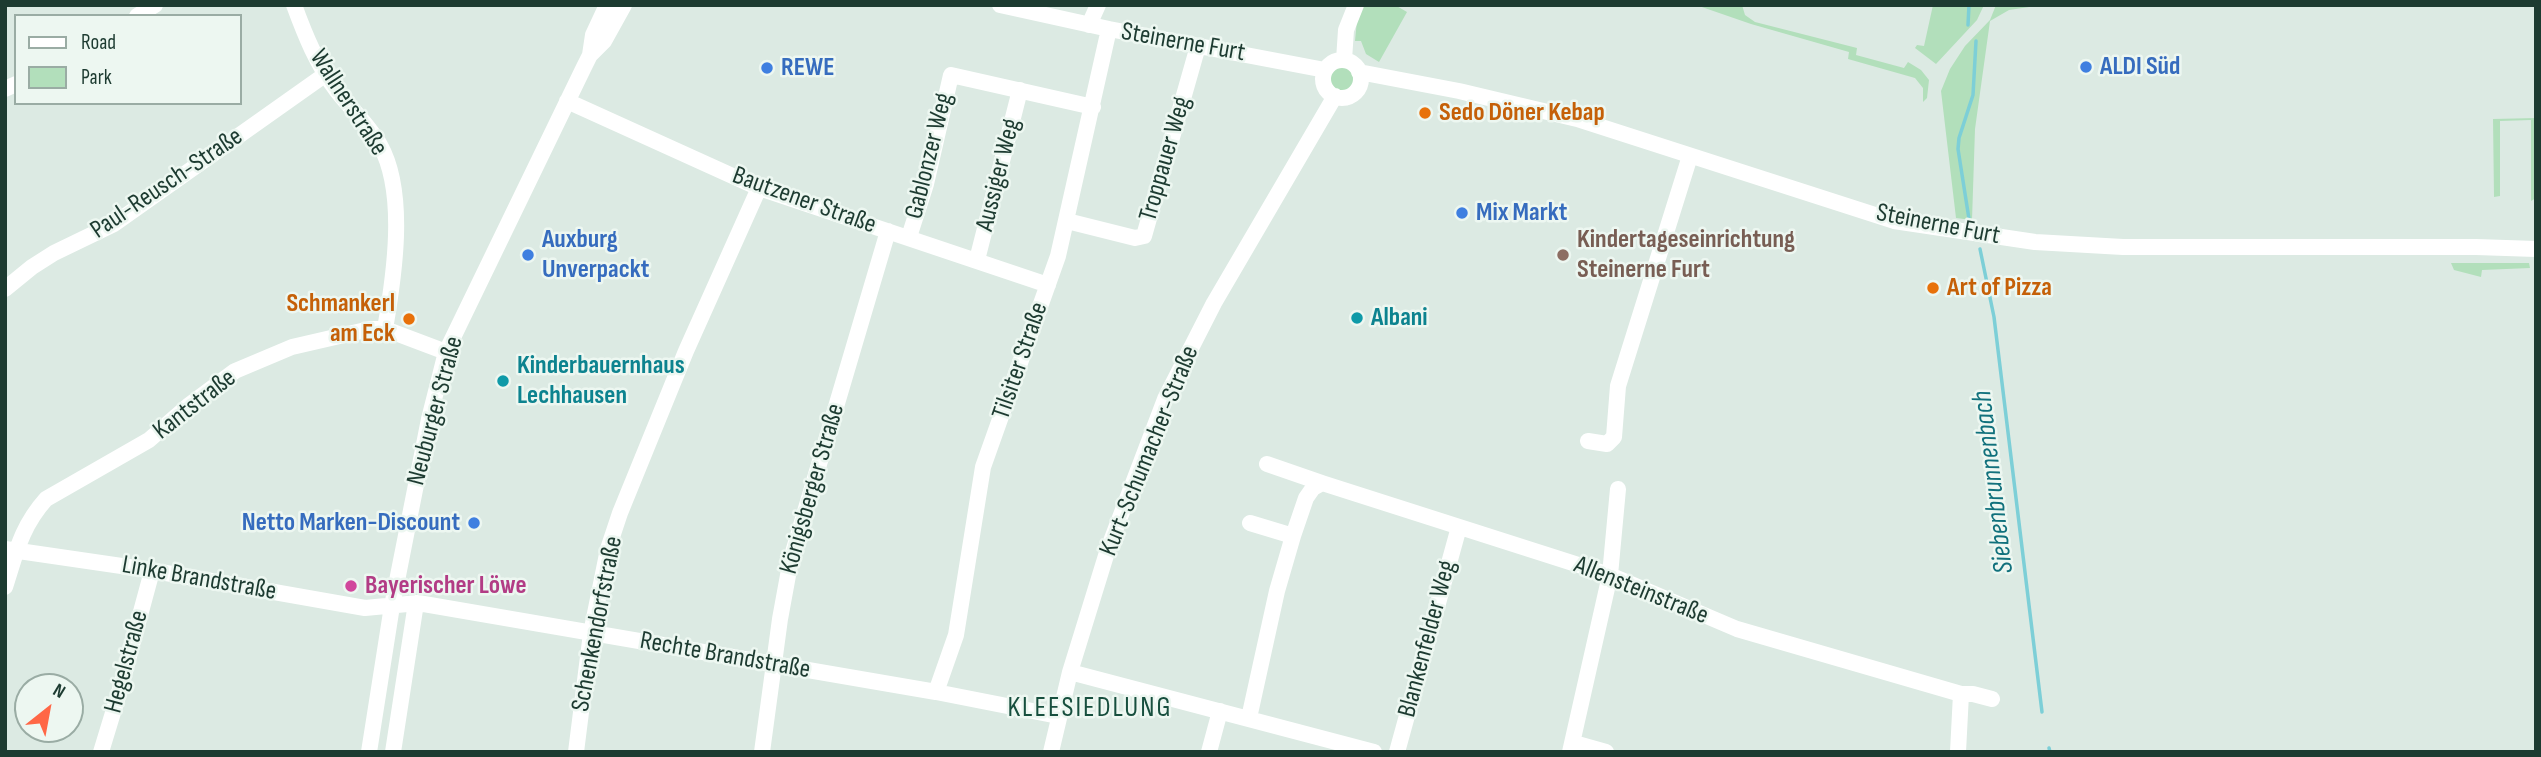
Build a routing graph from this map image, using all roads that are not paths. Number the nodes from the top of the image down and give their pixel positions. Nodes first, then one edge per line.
1 (294, 5) edge
2 (607, 5) edge
3 (624, 5) edge
4 (1000, 5) edge
5 (1098, 5) edge
6 (1356, 5) edge
7 (1089, 25) junction
8 (1109, 29) junction
9 (1198, 46) junction
10 (590, 55) junction
11 (1345, 60) junction
12 (1325, 70) junction
13 (1359, 72) junction
14 (326, 74) junction
15 (1020, 90) junction
16 (1335, 96) junction
17 (567, 101) junction
18 (1093, 107) junction
19 (1690, 156) junction
20 (759, 188) junction
21 (1067, 221) junction
22 (888, 231) junction
23 (909, 237) junction
24 (2536, 249) edge
25 (977, 260) junction
26 (1048, 285) junction
27 (5, 289) edge
28 (385, 329) junction
29 (446, 352) junction
30 (1588, 441) dead end
31 (1267, 464) dead end
32 (1322, 483) junction
33 (1618, 489) dead end
34 (1250, 523) dead end
35 (1459, 527) junction
36 (1293, 537) junction
37 (11, 550) edge
38 (152, 571) junction
39 (1610, 575) junction
40 (5, 587) edge
41 (416, 603) junction
42 (392, 606) junction
43 (591, 633) junction
44 (773, 664) junction
45 (1070, 672) junction
46 (936, 692) junction
47 (1961, 694) junction
48 (1992, 699) dead end
49 (1220, 711) junction
50 (1058, 716) junction
51 (1249, 718) junction
52 (1572, 748) edge
53 (101, 752) edge
54 (369, 752) edge
55 (393, 752) edge
56 (576, 752) edge
57 (762, 752) edge
58 (1051, 752) edge
59 (1209, 752) edge
60 (1374, 752) edge
61 (1397, 752) edge
62 (1606, 752) edge
63 (1958, 752) edge

1 - 14 street, Wallnerstraße
2 - 10 street, Neuburger Straße
3 - 10 street, Neuburger Straße
4 - 7 street, Steinerne Furt
5 - 7 street
6 - 11 street
7 - 8 street, Steinerne Furt
8 - 9 street, Steinerne Furt
8 - 18 street, Tilsiter Straße
9 - 12 street, Steinerne Furt
9 - 21 street, Troppauer Weg
10 - 17 street, Neuburger Straße
11 - 12 street
11 - 13 street, Steinerne Furt
12 - 16 street
13 - 16 street
13 - 19 street, Steinerne Furt
14 - 27 street, Paul-Reusch-Straße
14 - 28 street, Wallnerstraße
15 - 18 street
15 - 23 street, Gablonzer Weg
15 - 25 street, Aussiger Weg
16 - 45 street, Kurt-Schumacher-Straße
17 - 20 street, Bautzener Straße
17 - 29 street, Neuburger Straße
18 - 21 street, Tilsiter Straße
19 - 24 street, Steinerne Furt
19 - 30 street
20 - 22 street, Bautzener Straße
20 - 43 street, Schenkendorfstraße
21 - 26 street, Tilsiter Straße
22 - 23 street, Bautzener Straße
22 - 44 street, Königsberger Straße
23 - 25 street, Bautzener Straße
25 - 26 street, Bautzener Straße
26 - 46 street, Tilsiter Straße
28 - 29 street, Kantstraße
28 - 37 street, Kantstraße
29 - 42 street, Neuburger Straße
31 - 32 street, Allensteinstraße
32 - 35 street, Allensteinstraße
32 - 36 street
33 - 39 street
34 - 36 street
35 - 39 street, Allensteinstraße
35 - 61 street, Blankenfelder Weg
36 - 51 street
37 - 38 street, Linke Brandstraße
37 - 40 street, Kantstraße
38 - 42 street, Linke Brandstraße
38 - 53 street, Hegelstraße
39 - 47 street, Allensteinstraße
39 - 52 street
41 - 42 street, Rechte Brandstraße
41 - 43 street, Rechte Brandstraße
41 - 55 street
42 - 54 street, Neuburger Straße
43 - 44 street, Rechte Brandstraße
43 - 56 street, Schenkendorfstraße
44 - 46 street, Rechte Brandstraße
44 - 57 street, Königsberger Straße
45 - 49 street
45 - 50 street, Kurt-Schumacher-Straße
46 - 50 street, Rechte Brandstraße
47 - 48 street, Allensteinstraße
47 - 63 street
49 - 51 street
49 - 59 street
50 - 58 street, Kurt-Schumacher-Straße
51 - 60 street
52 - 62 street

